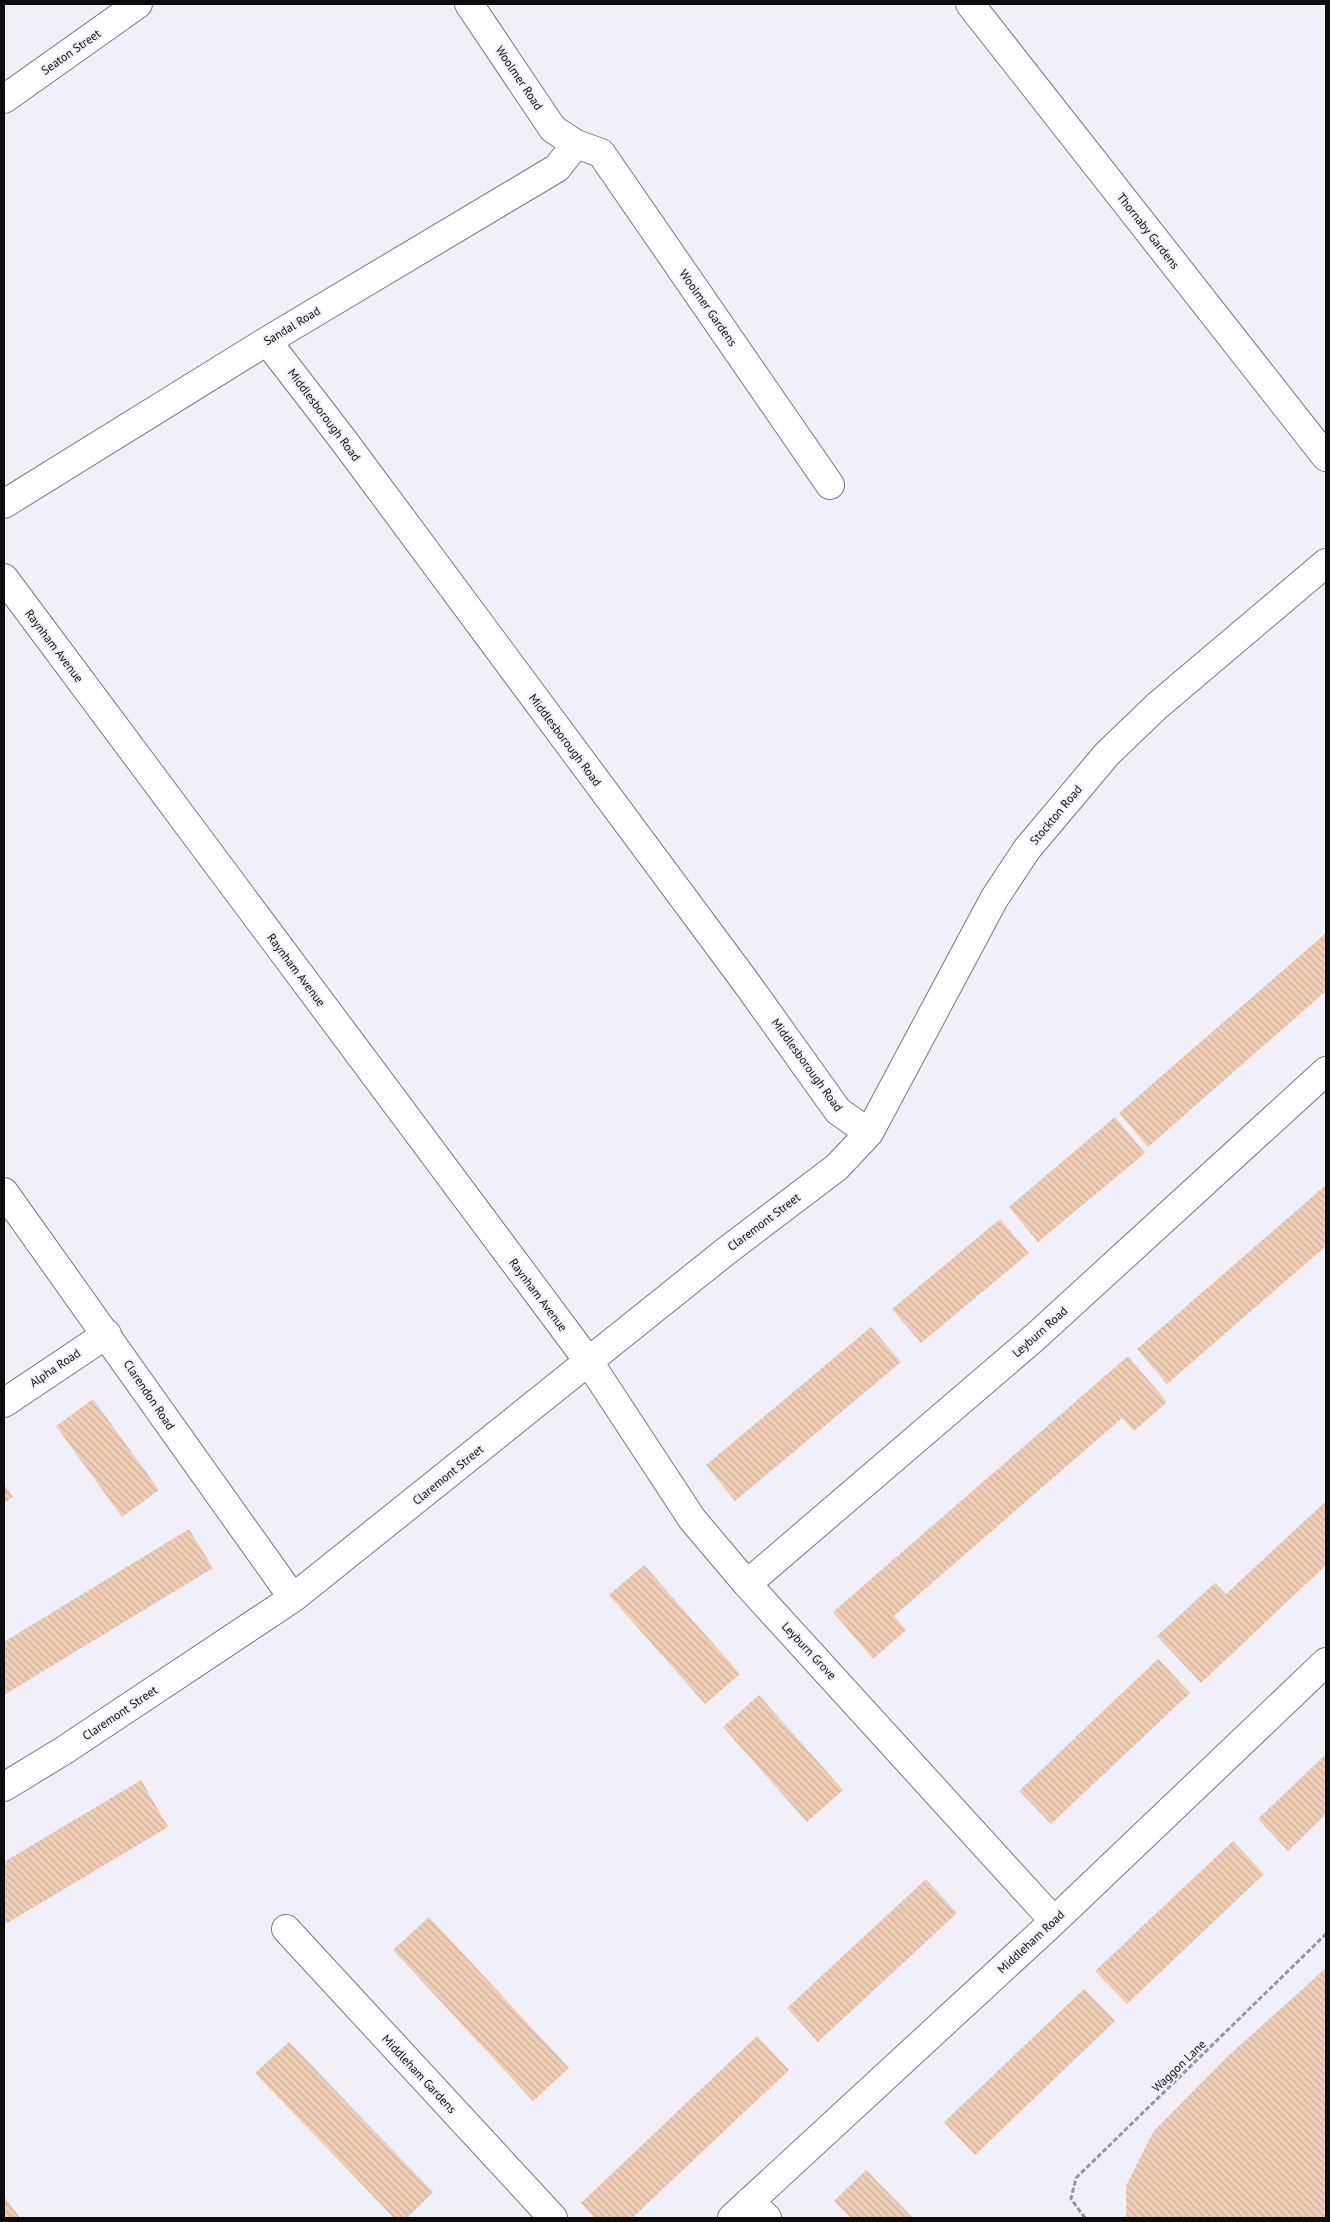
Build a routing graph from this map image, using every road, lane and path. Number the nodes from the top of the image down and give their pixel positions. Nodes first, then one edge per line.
1 (138, 4) edge
2 (470, 4) edge
3 (970, 4) edge
4 (4, 99) edge
5 (576, 144) junction
6 (267, 341) junction
7 (1326, 457) edge
8 (830, 486) dead end
9 (4, 504) edge
10 (1326, 563) edge
11 (4, 578) edge
12 (1326, 1071) edge
13 (869, 1133) junction
14 (4, 1192) edge
15 (107, 1334) junction
16 (589, 1362) junction
17 (4, 1403) edge
18 (747, 1584) junction
19 (293, 1598) junction
20 (1326, 1662) edge
21 (4, 1786) edge
22 (1054, 1921) junction
23 (286, 1929) dead end
24 (1326, 1934) edge
25 (750, 2212) edge
26 (552, 2218) edge
27 (1085, 2218) edge

1 - 4 street, Seaton Street
2 - 5 street, Woolmer Road
3 - 7 street, Thornaby Gardens
5 - 6 street, Sandal Road
5 - 8 street, Woolmer Gardens
6 - 9 street, Sandal Road
6 - 13 street, Middlesborough Road
10 - 13 street, Stockton Road
11 - 16 street, Raynham Avenue
12 - 18 street, Leyburn Road
13 - 16 street, Claremont Street
14 - 15 street, Clarendon Road
15 - 17 street, Alpha Road
15 - 19 street, Clarendon Road
16 - 18 street, Leyburn Grove
16 - 19 street, Claremont Street
18 - 22 street, Leyburn Grove
19 - 21 street, Claremont Street
20 - 22 street, Middleham Road
22 - 25 street, Middleham Road
23 - 26 street, Middleham Gardens
24 - 27 path, Waggon Lane

